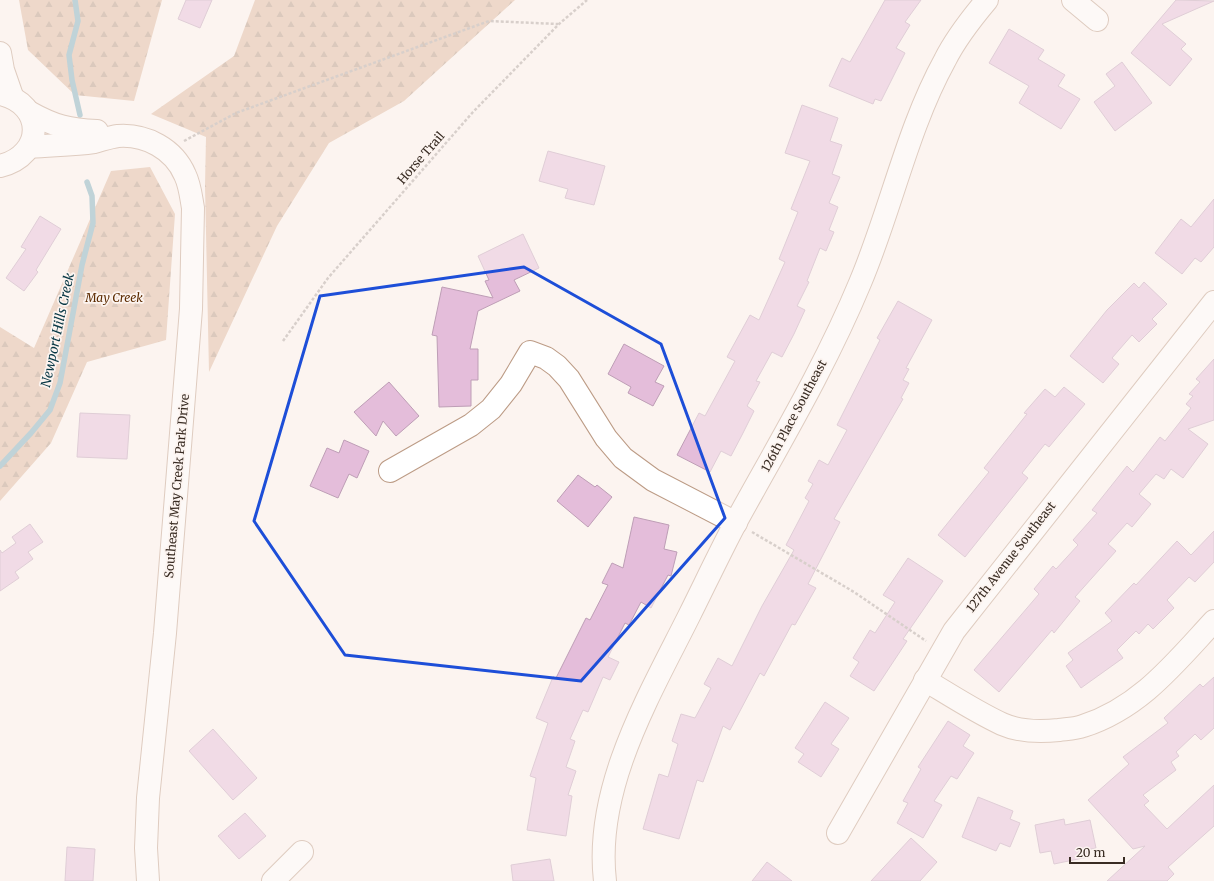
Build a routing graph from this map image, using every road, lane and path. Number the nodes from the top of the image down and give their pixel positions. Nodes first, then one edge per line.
1 (587, 0) edge
2 (987, 0) edge
3 (1073, 0) edge
4 (1097, 20) dead end
5 (559, 24) junction
6 (0, 53) edge
7 (6, 95) edge
8 (30, 112) junction
9 (118, 136) junction
10 (30, 147) junction
11 (167, 150) junction
12 (4, 168) edge
13 (1214, 302) edge
14 (283, 341) dead end
15 (390, 471) dead end
16 (736, 523) junction
17 (1214, 621) edge
18 (942, 651) junction
19 (925, 680) junction
20 (838, 833) dead end
21 (302, 852) dead end
22 (148, 881) edge
23 (273, 881) edge
24 (605, 881) edge

1 - 5 path, Horse Trail
2 - 16 street, 126th Place Southeast
3 - 4 street
5 - 11 path
5 - 14 path, Horse Trail
6 - 7 street
7 - 8 street, Southeast May Creek Park Drive
8 - 9 street, Southeast May Creek Park Drive
8 - 10 street
9 - 10 street, Southeast May Creek Park Drive
9 - 11 street, Southeast May Creek Park Drive
10 - 12 street
11 - 22 street, Southeast May Creek Park Drive
13 - 18 street, 127th Avenue Southeast
15 - 16 street
16 - 18 path
16 - 24 street, 126th Place Southeast
17 - 19 street
18 - 19 street, 127th Avenue Southeast
19 - 20 street, 127th Avenue Southeast
21 - 23 street

